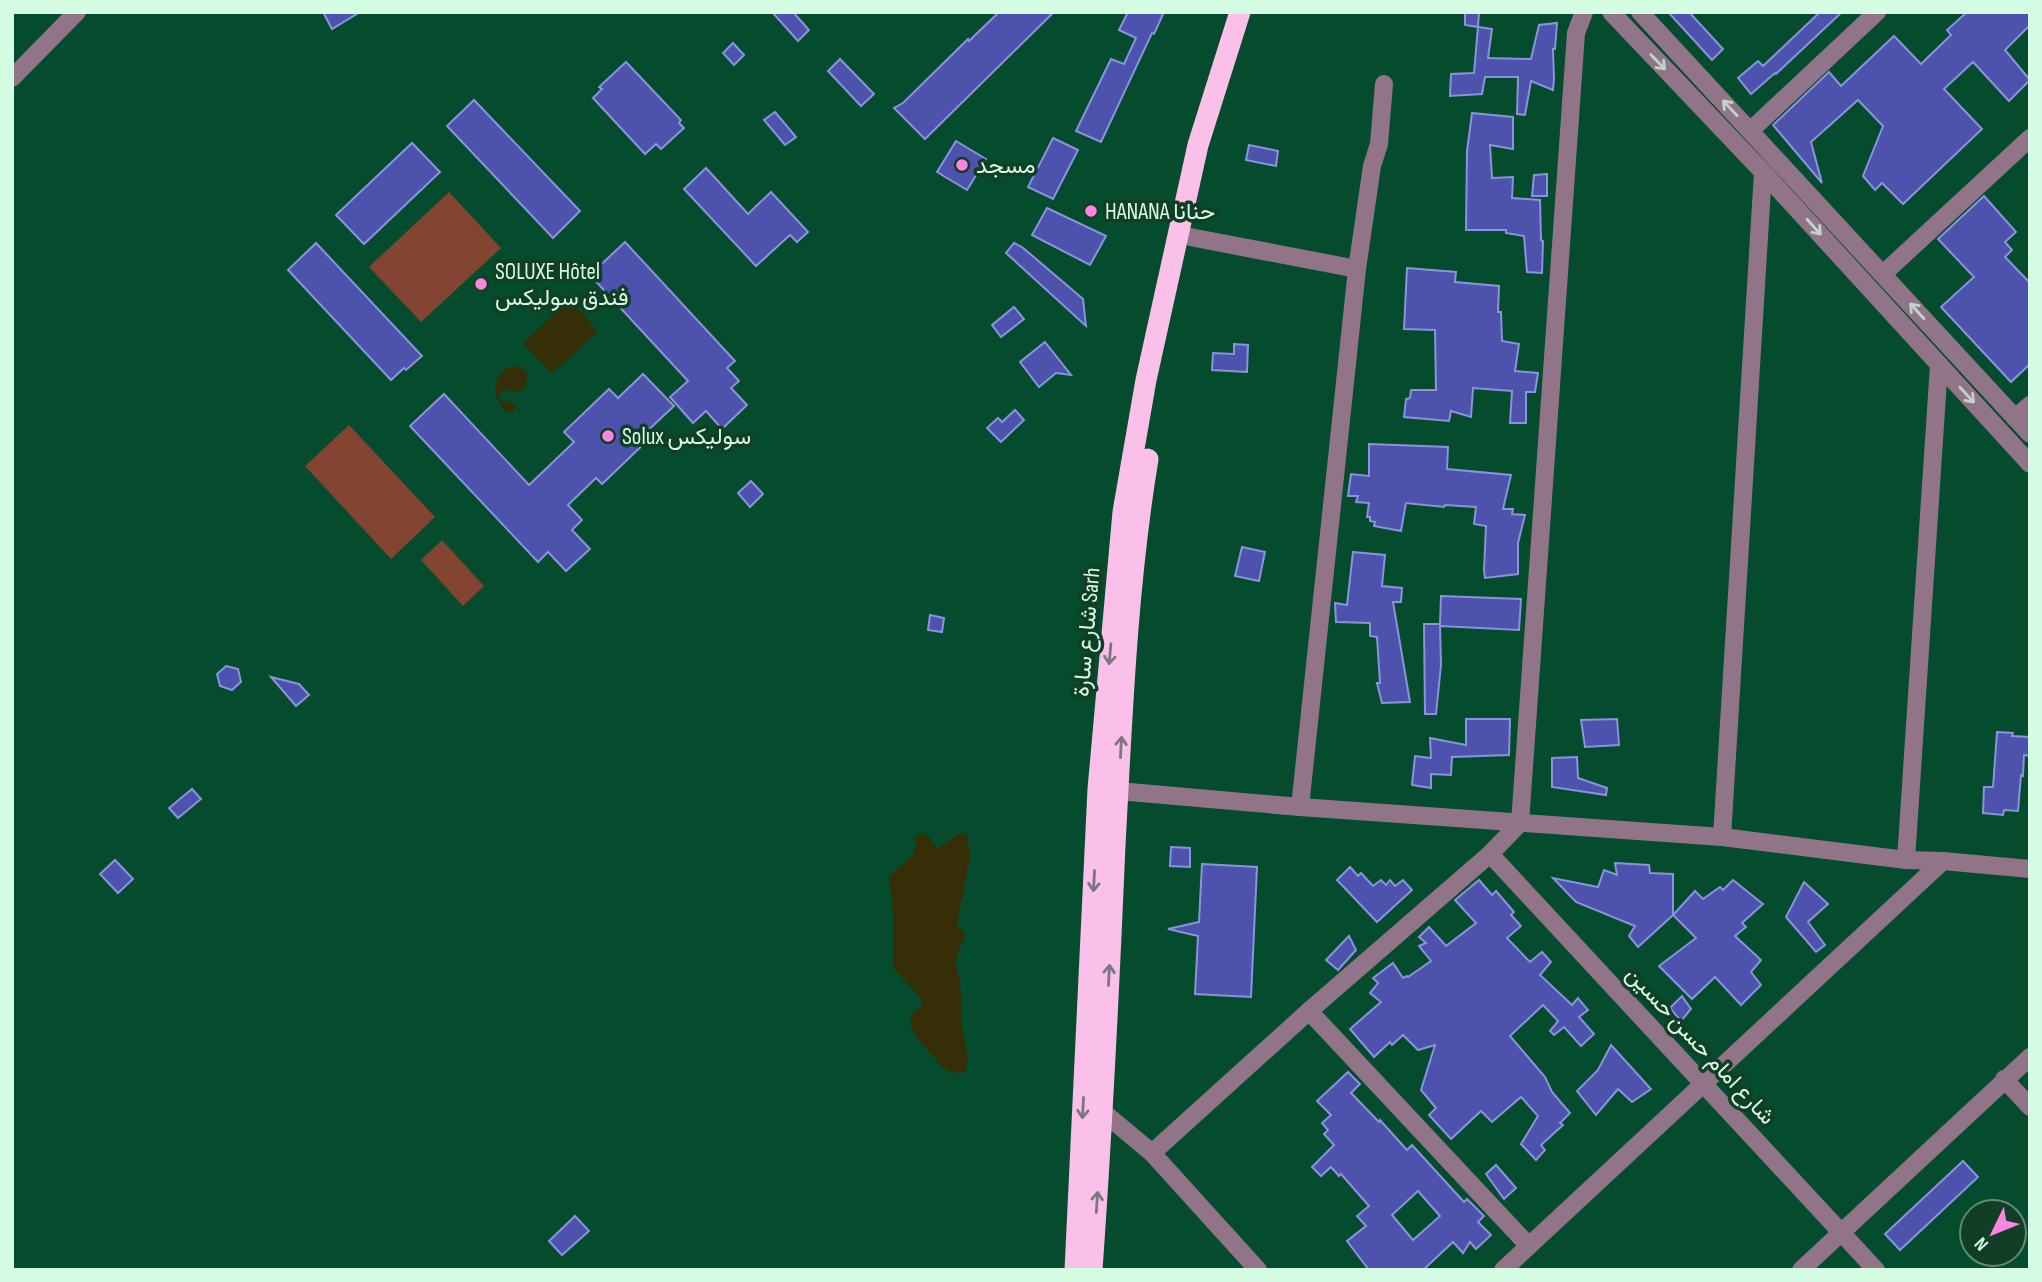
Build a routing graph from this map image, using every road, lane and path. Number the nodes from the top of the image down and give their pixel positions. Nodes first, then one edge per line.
1 (77, 12) edge
2 (1240, 12) edge
3 (1250, 12) edge
4 (1584, 12) edge
5 (1611, 12) edge
6 (1640, 12) edge
7 (1877, 12) edge
8 (12, 78) edge
9 (1384, 85) dead end
10 (1751, 130) junction
11 (2030, 138) edge
12 (1763, 172) junction
13 (1190, 237) junction
14 (1357, 269) junction
15 (1883, 274) junction
16 (1939, 365) junction
17 (2030, 405) edge
18 (2015, 418) junction
19 (2030, 433) edge
20 (2030, 464) edge
21 (1118, 791) junction
22 (1300, 807) junction
23 (1520, 823) junction
24 (1722, 837) junction
25 (1490, 854) junction
26 (1906, 860) junction
27 (1943, 861) junction
28 (2030, 869) edge
29 (1309, 1010) junction
30 (2030, 1056) edge
31 (2004, 1079) junction
32 (1705, 1084) junction
33 (2030, 1107) edge
34 (1103, 1112) junction
35 (1152, 1153) junction
36 (1842, 1233) junction
37 (1529, 1246) junction
38 (1075, 1270) edge
39 (1092, 1270) edge
40 (1258, 1270) edge
41 (1503, 1270) edge
42 (1801, 1270) edge
43 (1876, 1270) edge

1 - 8 street
2 -> 38 highway, شارع سارة Sarh
3 - 13 highway, شارع سارة Sarh
4 - 23 street
5 -> 12 street
10 -> 6 street
7 - 10 street
9 - 14 street
10 - 15 street
11 - 15 street
12 -> 16 street
12 - 24 street
13 - 14 street
21 -> 13 highway, شارع سارة Sarh
14 - 22 street
18 -> 15 street
16 -> 20 street
16 - 26 street
17 - 18 street
18 - 19 street
21 - 22 street
34 -> 21 highway, شارع سارة Sarh
22 - 23 street
23 - 24 street
23 - 25 street
24 - 26 street
25 - 29 street
25 - 32 street, شارع امام حسن حسين
26 - 27 street
27 - 28 street
27 - 32 street
29 - 35 street
29 - 37 street
30 - 31 street
31 - 33 street
31 - 36 street
32 - 36 street, شارع امام حسن حسين
32 - 37 street
34 - 35 street
39 -> 34 highway, شارع سارة Sarh
35 - 40 street
36 - 42 street
36 - 43 street, شارع امام حسن حسين
37 - 41 street

